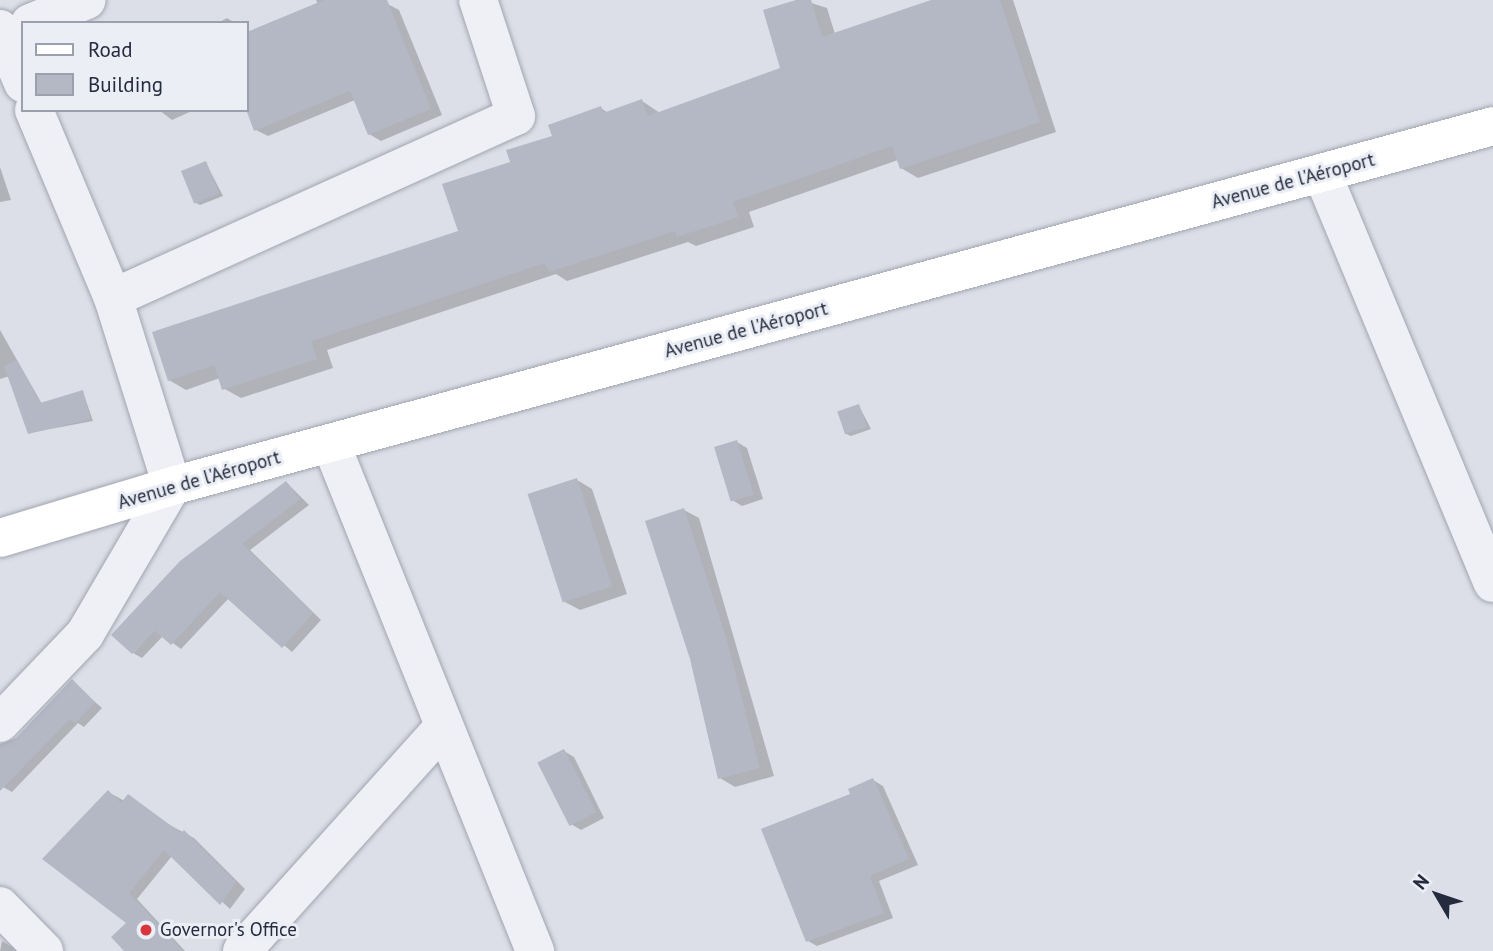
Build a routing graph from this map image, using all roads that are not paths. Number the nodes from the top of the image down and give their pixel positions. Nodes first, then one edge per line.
1 (87, 0) edge
2 (478, 0) edge
3 (32, 21) edge
4 (14, 28) edge
5 (21, 71) edge
6 (35, 112) edge
7 (1493, 126) edge
8 (1322, 173) junction
9 (113, 298) junction
10 (331, 444) junction
11 (172, 486) junction
12 (0, 538) edge
13 (1493, 583) edge
14 (0, 723) edge
15 (442, 729) junction
16 (0, 906) edge
17 (44, 951) edge
18 (242, 951) edge
19 (535, 951) edge

1 - 3 street
2 - 9 street
4 - 5 street
6 - 9 street
7 - 8 main road, Avenue de l'Aéroport
8 - 10 main road, Avenue de l'Aéroport
8 - 13 street
9 - 11 street
10 - 11 main road, Avenue de l'Aéroport
10 - 15 street
11 - 12 main road, Avenue de l'Aéroport
11 - 14 street
15 - 18 street
15 - 19 street
16 - 17 street

